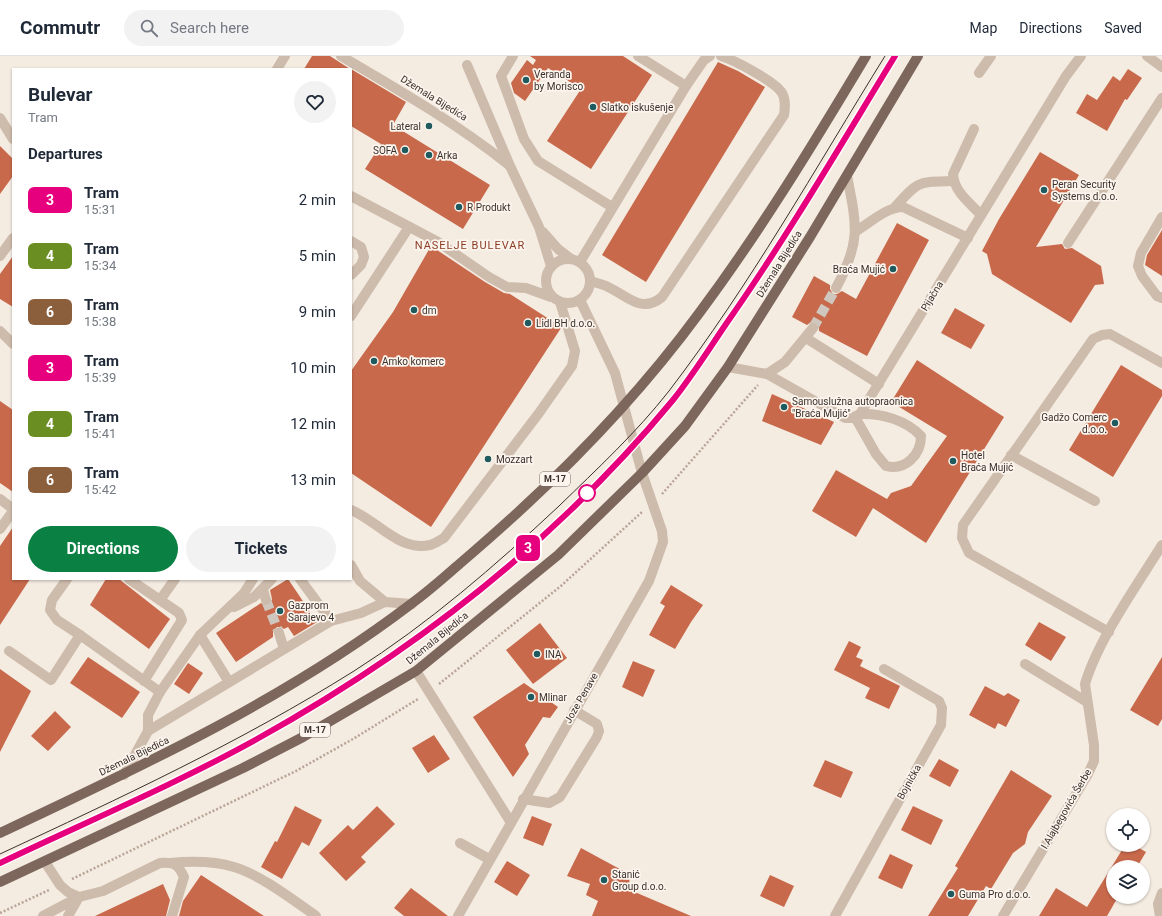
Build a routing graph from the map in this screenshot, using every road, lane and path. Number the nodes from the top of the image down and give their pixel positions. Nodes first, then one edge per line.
1 (286, 56) edge
2 (341, 56) edge
3 (513, 56) edge
4 (638, 56) edge
5 (710, 56) edge
6 (721, 56) edge
7 (866, 56) edge
8 (918, 56) edge
9 (991, 56) edge
10 (1081, 56) edge
11 (1147, 56) edge
12 (467, 65) dead end
13 (1162, 67) edge
14 (278, 68) edge
15 (978, 73) dead end
16 (686, 86) junction
17 (1162, 98) edge
18 (0, 118) edge
19 (974, 130) dead end
20 (12, 137) edge
21 (510, 166) junction
22 (847, 176) junction
23 (953, 181) junction
24 (352, 197) edge
25 (612, 207) junction
26 (896, 207) junction
27 (981, 215) junction
28 (1162, 216) edge
29 (409, 227) junction
30 (539, 227) junction
31 (856, 232) junction
32 (968, 238) junction
33 (12, 239) edge
34 (352, 242) edge
35 (1068, 243) dead end
36 (0, 256) edge
37 (575, 261) junction
38 (551, 266) junction
39 (352, 274) edge
40 (546, 276) junction
41 (590, 281) junction
42 (526, 288) junction
43 (836, 288) tunnel mouth
44 (551, 297) junction
45 (1162, 298) edge
46 (580, 300) junction
47 (560, 302) junction
48 (352, 314) edge
49 (813, 328) tunnel mouth
50 (0, 331) edge
51 (806, 338) junction
52 (12, 343) edge
53 (1162, 363) edge
54 (728, 367) junction
55 (767, 374) junction
56 (879, 384) junction
57 (625, 405) junction
58 (857, 415) junction
59 (1010, 455) junction
60 (642, 473) junction
61 (0, 499) edge
62 (1095, 501) dead end
63 (12, 509) edge
64 (12, 511) edge
65 (352, 511) edge
66 (0, 529) edge
67 (1162, 545) edge
68 (352, 567) edge
69 (66, 580) edge
70 (130, 580) edge
71 (174, 580) edge
72 (252, 580) edge
73 (271, 580) edge
74 (301, 580) edge
75 (263, 590) junction
76 (160, 600) junction
77 (266, 600) tunnel mouth
78 (385, 602) junction
79 (412, 604) junction
80 (223, 612) junction
81 (331, 621) junction
82 (1109, 632) junction
83 (279, 633) tunnel mouth
84 (80, 635) junction
85 (200, 635) junction
86 (284, 649) junction
87 (9, 651) dead end
88 (1025, 664) dead end
89 (884, 669) dead end
90 (416, 671) junction
91 (144, 681) junction
92 (229, 682) junction
93 (160, 692) junction
94 (1088, 702) junction
95 (574, 710) junction
96 (148, 731) junction
97 (124, 775) junction
98 (523, 799) junction
99 (510, 821) junction
100 (0, 834) edge
101 (460, 843) dead end
102 (489, 859) junction
103 (45, 862) junction
104 (170, 862) junction
105 (0, 882) edge
106 (1162, 893) edge
107 (79, 897) junction
108 (1006, 912) edge
109 (43, 916) edge
110 (68, 916) edge
111 (172, 916) edge
112 (316, 916) edge
113 (458, 916) edge
114 (835, 916) edge
115 (1016, 916) edge
116 (1160, 916) edge

1 - 14 street
2 - 21 street, Džemala Bijedića
3 - 25 street
4 - 16 street
5 - 16 street
6 - 41 street
7 - 57 main road, Džemala Bijedića / M-17
8 - 22 main road, Džemala Bijedića / M-17
9 - 15 street
10 - 27 street, Pijačna
11 - 13 street
12 - 21 street, Džemala Bijedića
16 - 25 street
17 - 35 street
18 - 20 street
19 - 23 street
21 - 30 street, Džemala Bijedića
22 - 31 street
22 - 54 main road, Džemala Bijedića / M-17
23 - 26 street
23 - 27 street
24 - 29 street
25 - 37 street
26 - 31 street
26 - 32 street
27 - 32 street, Pijačna
28 - 45 street
29 - 42 street
29 - 48 street
30 - 37 street, Džemala Bijedića
30 - 38 street, Džemala Bijedića
31 - 43 street
32 - 56 street, Pijačna
33 - 36 street
34 - 39 street
37 - 38 street
37 - 41 street
38 - 40 street
40 - 42 street
40 - 44 street
41 - 46 street
42 - 44 street
44 - 47 street
46 - 47 street
46 - 57 street
47 - 65 street
49 - 51 street
50 - 52 street
51 - 55 street
51 - 56 street
53 - 59 street
54 - 55 street
54 - 60 main road, Džemala Bijedića / M-17
55 - 58 street
56 - 58 street, Pijačna
57 - 60 street
57 - 79 main road, Džemala Bijedića / M-17
58 - 58 street
59 - 62 street
59 - 82 street
60 - 90 main road, Džemala Bijedića / M-17
60 - 95 street, Joze Penave
61 - 63 street
64 - 66 street
67 - 82 street, I.Alajbegovića Šerbe
68 - 78 street
69 - 84 street
70 - 76 street
71 - 76 street
72 - 80 street
73 - 75 street
74 - 81 street
75 - 77 street
75 - 80 street
76 - 91 street
78 - 79 street
78 - 81 street
79 - 97 main road, Džemala Bijedića / M-17
80 - 85 street
81 - 86 street
82 - 94 street, I.Alajbegovića Šerbe
83 - 86 street
84 - 87 street
84 - 91 street
85 - 92 street
85 - 93 street
86 - 92 street
88 - 94 street
89 - 114 street, Bojnička
90 - 99 street
90 - 103 main road, Džemala Bijedića / M-17
91 - 93 street
92 - 96 street
93 - 96 street
94 - 108 street, I.Alajbegovića Šerbe
95 - 98 street, Joze Penave
95 - 98 street
96 - 97 street
97 - 100 main road, Džemala Bijedića / M-17
98 - 99 street, Joze Penave
99 - 102 street, Joze Penave
101 - 102 street
102 - 113 street, Joze Penave
103 - 105 main road, Džemala Bijedića / M-17
103 - 107 street
104 - 107 street
104 - 111 street
104 - 112 street
106 - 116 street
107 - 109 street
107 - 110 street
108 - 115 street

